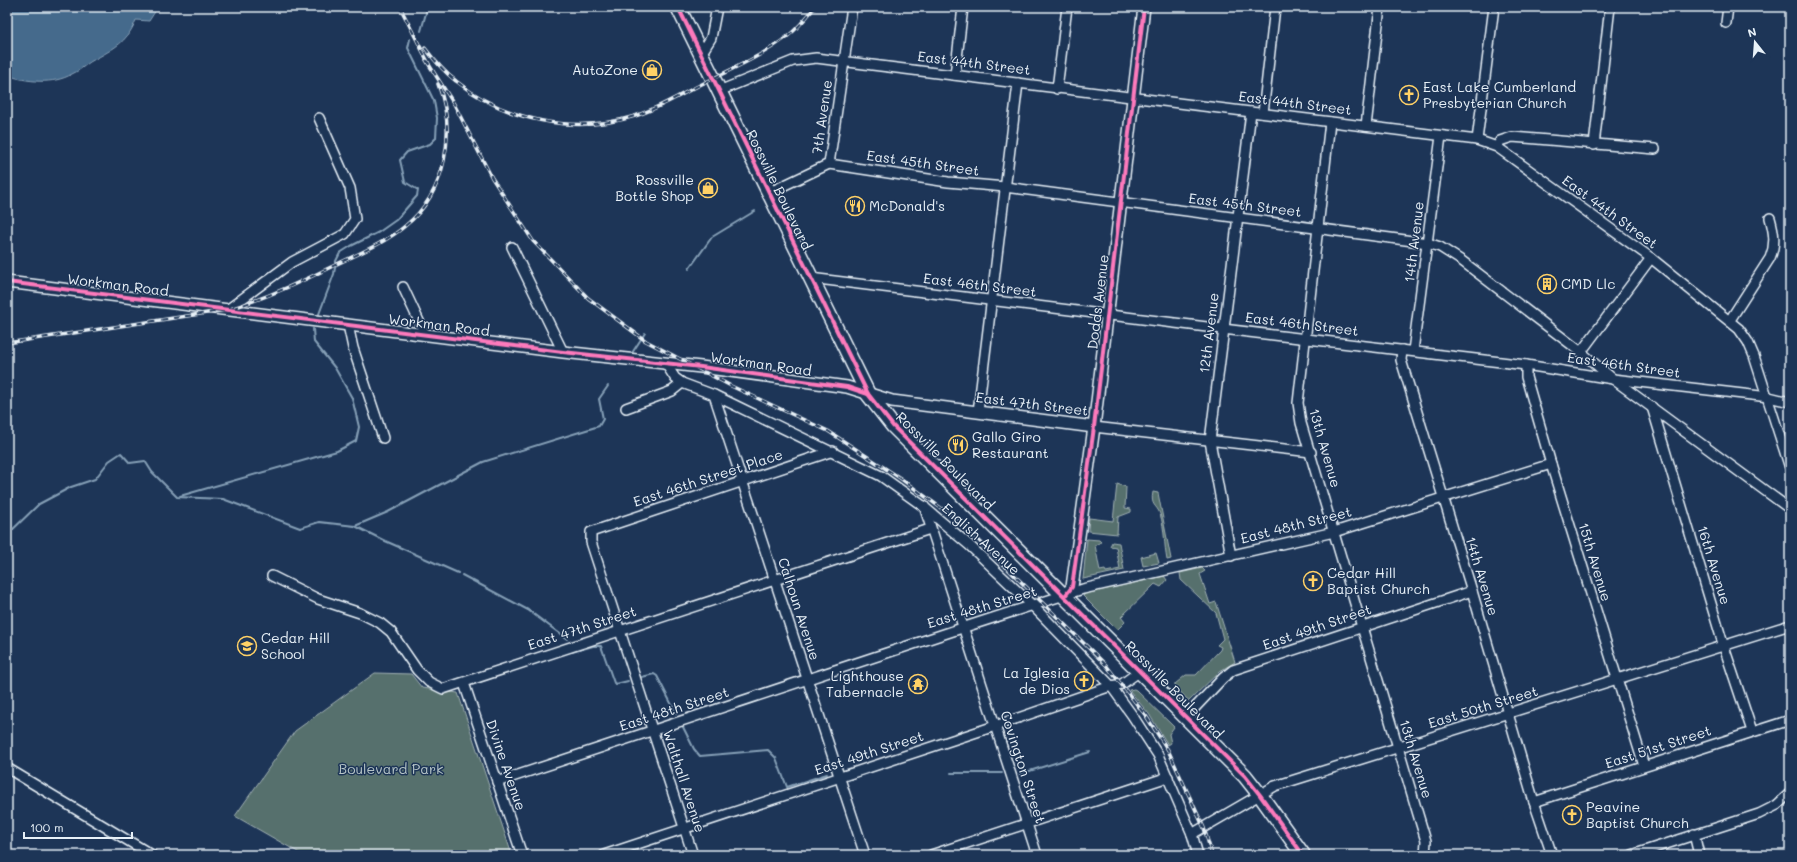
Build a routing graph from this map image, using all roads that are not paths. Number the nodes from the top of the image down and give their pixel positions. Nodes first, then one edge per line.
1 (678, 7) edge
2 (717, 7) edge
3 (852, 7) edge
4 (963, 7) edge
5 (1067, 7) edge
6 (1144, 7) edge
7 (1275, 7) edge
8 (1380, 7) edge
9 (1494, 7) edge
10 (1610, 7) edge
11 (1728, 7) edge
12 (1726, 23) dead end
13 (701, 54) junction
14 (844, 61) junction
15 (955, 75) junction
16 (1018, 83) junction
17 (1057, 89) junction
18 (719, 91) junction
19 (1134, 97) junction
20 (1251, 112) junction
21 (1263, 113) junction
22 (319, 118) dead end
23 (1330, 122) junction
24 (1366, 126) junction
25 (1441, 136) junction
26 (1477, 140) junction
27 (1594, 145) junction
28 (1497, 147) junction
29 (1655, 149) dead end
30 (829, 164) junction
31 (1005, 187) junction
32 (768, 193) junction
33 (1121, 202) junction
34 (1237, 218) junction
35 (1770, 218) dead end
36 (1319, 228) junction
37 (1428, 243) junction
38 (512, 247) dead end
39 (1651, 258) junction
40 (810, 278) junction
41 (7, 282) edge
42 (403, 287) dead end
43 (991, 300) junction
44 (227, 310) junction
45 (1108, 315) junction
46 (1730, 320) junction
47 (348, 325) junction
48 (1223, 329) junction
49 (425, 334) junction
50 (1305, 339) junction
51 (1402, 350) junction
52 (1412, 351) junction
53 (563, 352) junction
54 (1582, 352) junction
55 (666, 364) junction
56 (1526, 364) junction
57 (1613, 379) junction
58 (682, 383) junction
59 (868, 394) junction
60 (714, 395) junction
61 (1769, 397) junction
62 (1790, 402) edge
63 (1652, 407) junction
64 (626, 408) dead end
65 (978, 412) junction
66 (1094, 427) junction
67 (383, 438) dead end
68 (1210, 441) junction
69 (832, 451) junction
70 (1311, 452) junction
71 (1551, 464) junction
72 (1790, 468) edge
73 (742, 482) junction
74 (1442, 497) junction
75 (923, 506) junction
76 (1790, 509) edge
77 (930, 529) junction
78 (592, 532) joint
79 (1334, 532) junction
80 (1231, 556) junction
81 (272, 576) dead end
82 (775, 580) junction
83 (1472, 591) junction
84 (1064, 596) junction
85 (1032, 605) junction
86 (1790, 626) edge
87 (1362, 627) junction
88 (962, 628) junction
89 (620, 631) junction
90 (1724, 647) junction
91 (1140, 671) junction
92 (808, 679) junction
93 (1616, 680) junction
94 (464, 683) junction
95 (1111, 686) junction
96 (1508, 714) junction
97 (1186, 717) junction
98 (1790, 720) edge
99 (995, 726) junction
100 (653, 730) junction
101 (1752, 731) junction
102 (1399, 748) junction
103 (1644, 766) junction
104 (7, 768) edge
105 (1168, 777) junction
106 (840, 778) junction
107 (497, 782) junction
108 (1790, 793) edge
109 (1260, 795) junction
110 (1536, 806) junction
111 (1026, 824) junction
112 (684, 828) junction
113 (1192, 834) junction
114 (1694, 834) junction
115 (152, 855) edge
116 (522, 855) edge
117 (604, 855) edge
118 (693, 855) edge
119 (865, 855) edge
120 (931, 855) edge
121 (1037, 855) edge
122 (1198, 855) edge
123 (1303, 855) edge
124 (1425, 855) edge
125 (1552, 855) edge
126 (1632, 855) edge
127 (1699, 855) edge

1 - 13 highway, Rossville Boulevard
2 - 13 street
3 - 14 street, 7th Avenue
4 - 15 street
5 - 17 street
6 - 19 street, Dodds Avenue
7 - 21 street
8 - 24 street
9 - 26 street
10 - 27 street
11 - 12 street
13 - 18 highway, Rossville Boulevard
14 - 15 street, East 44th Street
14 - 18 street, East 44th Street
14 - 30 street, 7th Avenue
15 - 16 street, East 44th Street
16 - 17 street, East 44th Street
16 - 31 street
17 - 19 street, East 44th Street
18 - 32 highway, Rossville Boulevard
19 - 20 street, East 44th Street
19 - 33 street, Dodds Avenue
20 - 21 street, East 44th Street
20 - 34 street, 12th Avenue
21 - 23 street, East 44th Street
22 - 44 street
23 - 24 street, East 44th Street
23 - 36 street, 13th Avenue
24 - 25 street, East 44th Street
25 - 26 street, East 44th Street
25 - 37 street, 14th Avenue
26 - 28 street, East 44th Street
27 - 28 street
27 - 29 street
28 - 39 street, East 44th Street
30 - 31 street, East 45th Street
30 - 32 street, 7th Avenue
31 - 33 street, East 45th Street
31 - 43 street
32 - 40 highway, Rossville Boulevard
33 - 34 street, East 45th Street
33 - 45 street, Dodds Avenue
34 - 36 street, East 45th Street
34 - 48 street, 12th Avenue
35 - 46 street
36 - 37 street, East 45th Street
36 - 50 street, 13th Avenue
37 - 52 street, 14th Avenue
37 - 54 street, East 45th Street
38 - 53 street
39 - 46 street, East 44th Street
39 - 54 street
40 - 43 street, East 46th Street
40 - 59 highway, Rossville Boulevard
41 - 44 street, Workman Road
42 - 49 street
43 - 45 street, East 46th Street
43 - 65 street
44 - 47 street, Workman Road
45 - 48 street, East 46th Street
45 - 66 street, Dodds Avenue
46 - 61 street, East 44th Street
47 - 49 street, Workman Road
47 - 67 street
48 - 50 street, East 46th Street
48 - 68 street, 12th Avenue
49 - 53 street, Workman Road
50 - 51 street, East 46th Street
50 - 70 street, 13th Avenue
51 - 52 street, East 46th Street
51 - 74 street, 14th Avenue
52 - 56 street, East 46th Street
53 - 55 street, Workman Road
54 - 57 street, East 45th Street
55 - 58 street, English Avenue
55 - 59 street, Workman Road
56 - 57 street, East 46th Street
56 - 71 street, 15th Avenue
57 - 61 street, East 46th Street
57 - 63 street, East 45th Street
58 - 60 street, English Avenue
58 - 64 street
59 - 65 street, East 47th Street
59 - 84 highway, Rossville Boulevard
60 - 69 street, English Avenue
60 - 73 street, Calhoun Avenue
61 - 62 street, East 46th Street
61 - 72 street, East 44th Street
63 - 76 street, East 45th Street
63 - 90 street, 16th Avenue
65 - 66 street, East 47th Street
66 - 68 street, East 47th Street
66 - 84 street, Dodds Avenue
68 - 70 street, East 47th Street
68 - 80 street, 12th Avenue
69 - 73 street, East 46th Street Place
69 - 75 street, English Avenue
70 - 79 street, 13th Avenue
71 - 74 street, East 48th Street
71 - 93 street, 15th Avenue
73 - 78 street, East 46th Street Place
73 - 82 street, Calhoun Avenue
74 - 79 street, East 48th Street
74 - 83 street, 14th Avenue
75 - 77 street, Covington Street
75 - 85 street, English Avenue
77 - 82 street, East 47th Street
77 - 88 street, Covington Street
78 - 89 street, Walthall Avenue
79 - 80 street, East 48th Street
79 - 87 street, 13th Avenue
80 - 84 street, East 48th Street
81 - 94 street, East 47th Street
82 - 89 street, East 47th Street
82 - 92 street, Calhoun Avenue
83 - 87 street, East 49th Street
83 - 96 street, 14th Avenue
84 - 85 street, East 48th Street
84 - 91 highway, Rossville Boulevard
85 - 88 street, East 48th Street
85 - 95 street, English Avenue
86 - 90 street, East 50th Street
87 - 97 street, East 49th Street
87 - 102 street, 13th Avenue
88 - 92 street, East 48th Street
88 - 99 street, Covington Street
89 - 94 street, East 47th Street
89 - 100 street, Walthall Avenue
90 - 93 street, East 50th Street
90 - 101 street, 16th Avenue
91 - 95 street, East 49th Street
91 - 97 highway, Rossville Boulevard
92 - 100 street, East 48th Street
92 - 106 street, Calhoun Avenue
93 - 96 street, East 50th Street
93 - 103 street, 15th Avenue
94 - 107 street, Divine Avenue
95 - 99 street, East 49th Street
95 - 105 street, English Avenue
96 - 102 street, East 50th Street
96 - 110 street, 14th Avenue
97 - 109 highway, Rossville Boulevard
98 - 101 street, East 51st Street
99 - 106 street, East 49th Street
99 - 111 street, Covington Street
100 - 107 street, East 48th Street
100 - 112 street, Walthall Avenue
101 - 103 street, East 51st Street
102 - 109 street, East 50th Street
102 - 124 street, 13th Avenue
103 - 110 street, East 51st Street
104 - 115 street
105 - 111 street
105 - 113 street, English Avenue
106 - 112 street, East 49th Street
106 - 119 street, Calhoun Avenue
107 - 116 street, Divine Avenue
108 - 114 street
109 - 113 street, East 50th Street
109 - 123 highway, Rossville Boulevard
110 - 125 street, 14th Avenue
111 - 120 street
111 - 121 street, Covington Street
112 - 117 street, East 49th Street
112 - 118 street, Walthall Avenue
113 - 122 street, English Avenue
114 - 126 street
114 - 127 street

